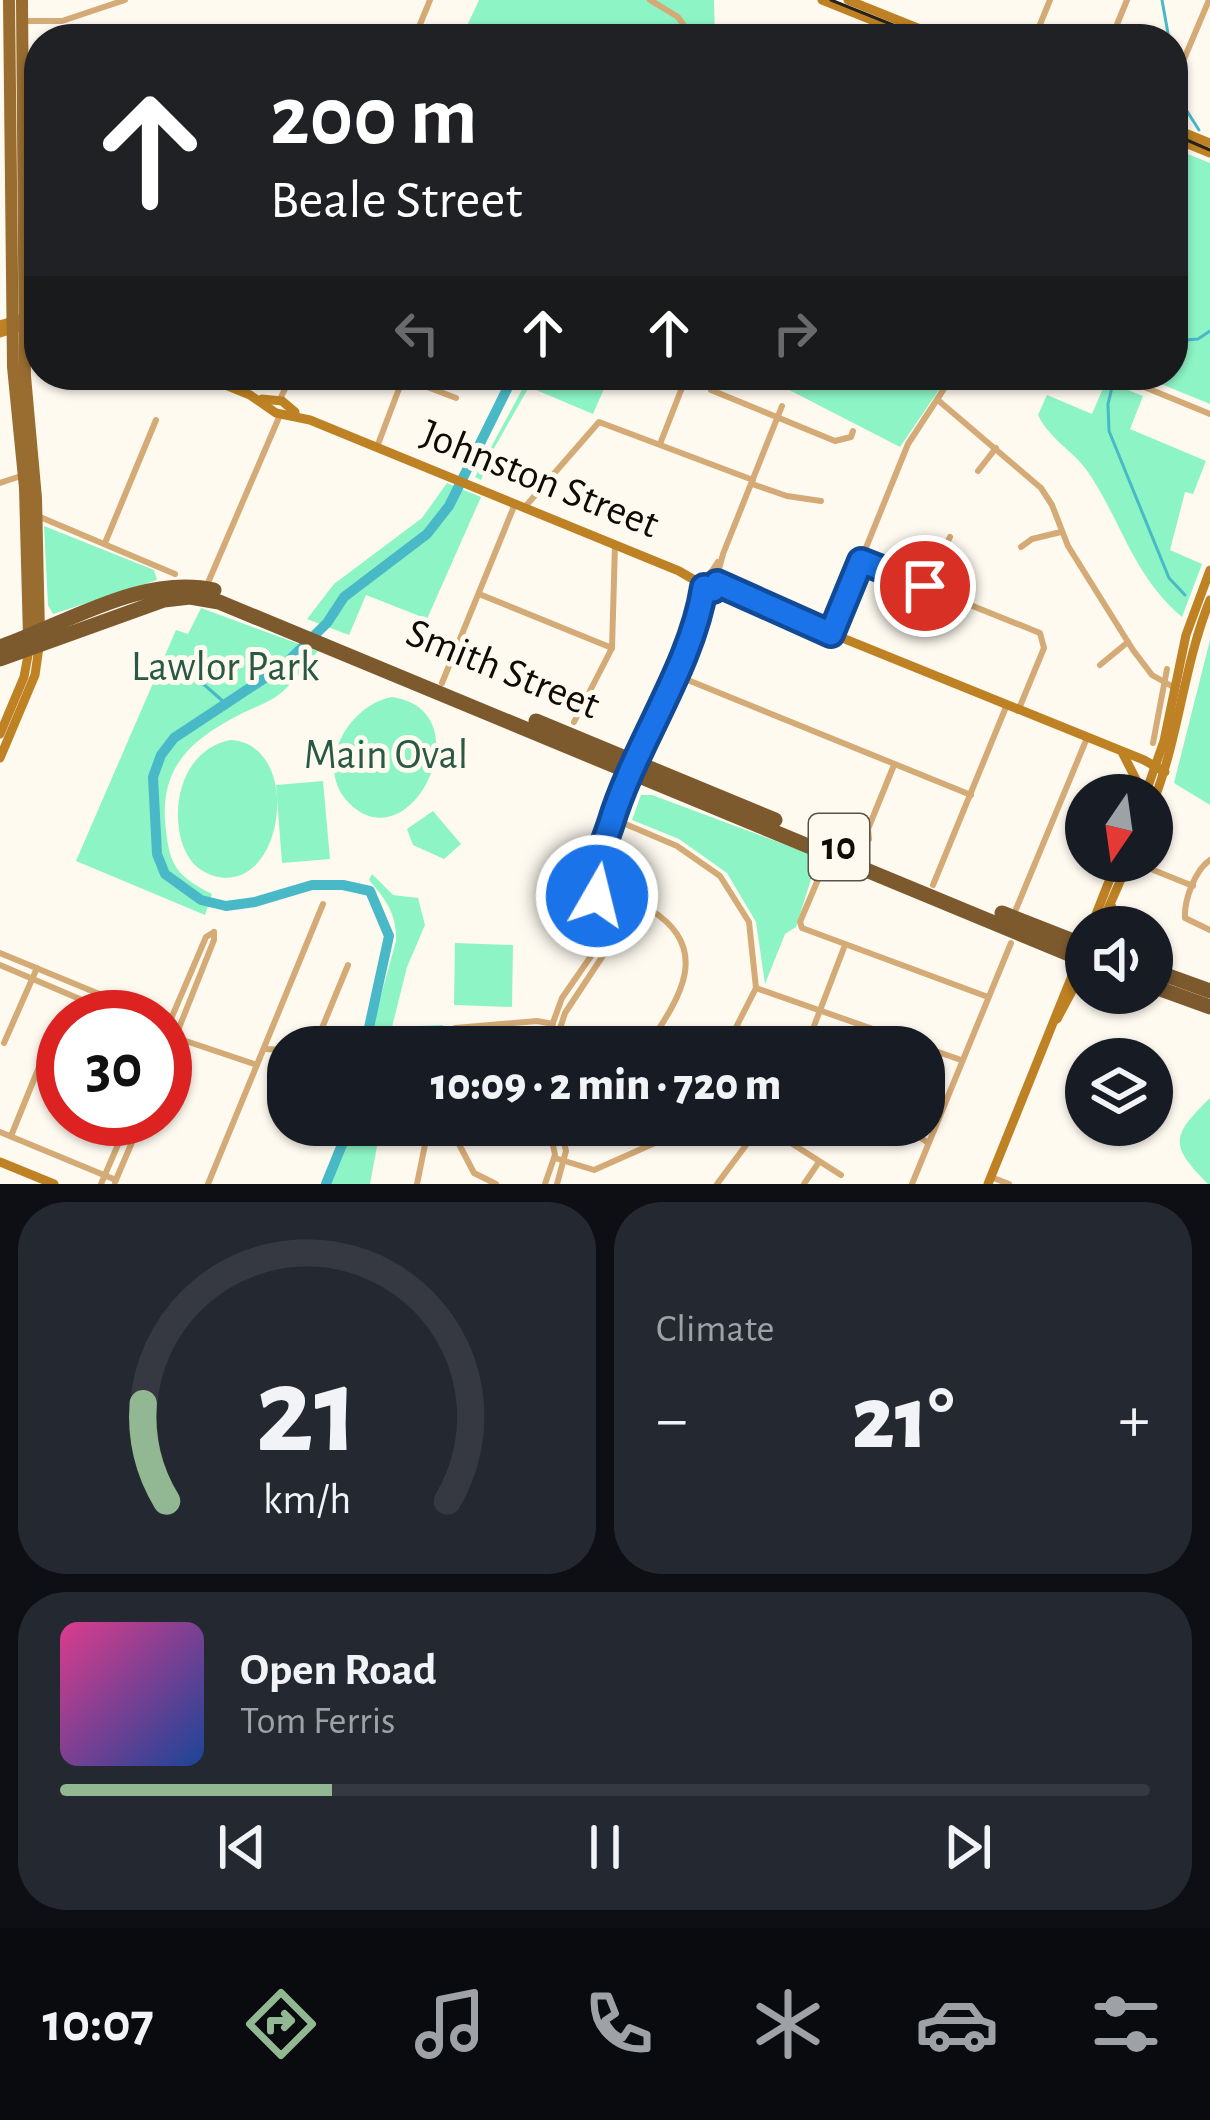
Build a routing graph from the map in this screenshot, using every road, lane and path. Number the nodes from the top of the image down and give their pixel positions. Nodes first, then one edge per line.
1 (9, 0) edge
2 (22, 0) edge
3 (125, 0) edge
4 (650, 0) edge
5 (822, 0) edge
6 (848, 0) edge
7 (1208, 0) edge
8 (22, 21) junction
9 (683, 24) edge
10 (882, 24) edge
11 (908, 24) edge
12 (1188, 49) edge
13 (7, 82) edge
14 (17, 325) edge
15 (238, 390) edge
16 (286, 390) edge
17 (395, 390) edge
18 (436, 390) edge
19 (681, 390) edge
20 (711, 390) dead end
21 (945, 390) edge
22 (1152, 390) edge
23 (457, 398) dead end
24 (939, 401) junction
25 (782, 406) dead end
26 (279, 407) junction
27 (1210, 414) edge
28 (777, 417) junction
29 (156, 420) dead end
30 (853, 431) dead end
31 (660, 444) junction
32 (376, 447) junction
33 (996, 448) junction
34 (978, 471) dead end
35 (25, 476) junction
36 (752, 482) junction
37 (0, 483) edge
38 (820, 501) dead end
39 (520, 506) junction
40 (36, 517) junction
41 (1061, 532) junction
42 (950, 537) dead end
43 (106, 543) junction
44 (615, 545) junction
45 (1022, 547) dead end
46 (861, 561) junction
47 (1210, 571) edge
48 (175, 574) dead end
49 (710, 584) junction
50 (925, 586) junction
51 (206, 588) junction
52 (39, 593) junction
53 (479, 594) junction
54 (159, 595) junction
55 (1210, 600) edge
56 (61, 624) junction
57 (301, 630) junction
58 (831, 634) junction
59 (327, 640) junction
60 (34, 642) junction
61 (1128, 642) junction
62 (612, 648) junction
63 (1182, 650) junction
64 (4, 654) edge
65 (1100, 664) dead end
66 (1143, 664) junction
67 (1167, 669) junction
68 (674, 674) junction
69 (1163, 679) junction
70 (21, 682) junction
71 (442, 683) junction
72 (1175, 688) junction
73 (1006, 706) junction
74 (1018, 711) junction
75 (574, 722) dead end
76 (0, 734) edge
77 (1087, 738) junction
78 (1157, 746) junction
79 (1118, 751) junction
80 (1133, 755) junction
81 (0, 758) edge
82 (894, 765) junction
83 (635, 769) junction
84 (1159, 770) junction
85 (1135, 774) edge
86 (1157, 774) edge
87 (1158, 774) edge
88 (667, 789) junction
89 (634, 795) junction
90 (970, 795) junction
91 (622, 823) junction
92 (869, 839) dead end
93 (829, 853) junction
94 (1207, 857) edge
95 (1173, 878) edge
96 (1120, 882) edge
97 (933, 885) junction
98 (1193, 886) junction
99 (609, 894) junction
100 (597, 896) junction
101 (1114, 896) junction
102 (323, 904) dead end
103 (1109, 906) edge
104 (1113, 906) edge
105 (1012, 917) junction
106 (1185, 918) junction
107 (1174, 920) dead end
108 (1210, 929) edge
109 (1011, 943) dead end
110 (1065, 943) edge
111 (845, 945) junction
112 (1065, 945) edge
113 (0, 952) edge
114 (0, 965) edge
115 (348, 965) dead end
116 (37, 968) junction
117 (1173, 978) edge
118 (32, 980) junction
119 (756, 988) junction
120 (56, 990) edge
121 (90, 990) edge
122 (183, 990) edge
123 (1210, 991) edge
124 (1173, 994) edge
125 (1065, 995) edge
126 (988, 997) junction
127 (192, 999) edge
128 (1065, 1006) edge
129 (1210, 1007) edge
130 (820, 1010) junction
131 (550, 1023) junction
132 (323, 1026) edge
133 (507, 1026) edge
134 (549, 1026) edge
135 (560, 1026) joint
136 (659, 1026) edge
137 (737, 1026) edge
138 (814, 1026) edge
139 (1050, 1029) junction
140 (192, 1042) edge
141 (4, 1043) dead end
142 (263, 1048) junction
143 (267, 1048) edge
144 (961, 1060) junction
145 (255, 1069) junction
146 (36, 1074) edge
147 (945, 1099) edge
148 (0, 1132) edge
149 (11, 1136) junction
150 (117, 1146) edge
151 (131, 1146) edge
152 (425, 1146) edge
153 (460, 1146) edge
154 (553, 1146) edge
155 (565, 1146) edge
156 (648, 1146) edge
157 (746, 1146) edge
158 (795, 1146) edge
159 (926, 1146) edge
160 (555, 1158) junction
161 (565, 1161) junction
162 (819, 1161) junction
163 (0, 1162) edge
164 (841, 1174) dead end
165 (103, 1180) edge
166 (989, 1180) edge
167 (116, 1182) edge
168 (54, 1184) edge
169 (208, 1184) edge
170 (417, 1184) edge
171 (496, 1184) edge
172 (545, 1184) edge
173 (556, 1184) edge
174 (717, 1184) edge
175 (804, 1184) edge
176 (912, 1184) edge
177 (1009, 1184) edge

1 - 13 main road
2 - 8 main road
3 - 8 street
4 - 9 street
5 - 10 street
6 - 11 street
7 - 12 street
8 - 14 main road
13 - 14 main road
14 - 35 main road
14 - 40 main road
15 - 26 street, Johnston Street
16 - 26 street
17 - 32 street
18 - 23 street
19 - 31 street
20 - 28 street
21 - 24 street
22 - 27 street
24 - 33 street
24 - 46 street
25 - 28 street
26 - 32 street, Johnston Street
26 - 51 street
28 - 30 street
28 - 36 street
29 - 43 street
31 - 36 street
31 - 39 street
32 - 39 street, Johnston Street
33 - 34 street
33 - 41 street
35 - 37 street
35 - 60 main road
36 - 38 street
36 - 49 street
39 - 44 street, Johnston Street
39 - 53 street
40 - 43 street
40 - 52 main road
41 - 45 street
41 - 61 street
42 - 50 street
43 - 48 street
44 - 49 street, Johnston Street
44 - 62 street
46 - 50 street
46 - 58 street
47 - 63 street
49 - 58 street, Johnston Street
49 - 68 street
50 - 74 street
51 - 54 highway, Smith Street / 10
51 - 57 highway, Smith Street / 10
52 - 56 main road
52 - 60 main road
53 - 62 street
53 - 71 street
54 - 56 highway, 10
54 - 57 highway, Smith Street / 10
54 - 60 highway, 10
55 - 84 street
56 - 60 highway, 10
57 - 59 highway, Smith Street / 10
58 - 73 street, Johnston Street
59 - 71 highway, Smith Street / 10
59 - 83 highway, Smith Street / 10
60 - 64 highway, 10
60 - 70 street
60 - 81 street
61 - 65 street
61 - 66 street
62 - 75 street
63 - 67 street
63 - 72 street
64 - 70 street
66 - 67 street
66 - 69 street
67 - 69 street
68 - 82 street
68 - 83 street
69 - 72 street
69 - 78 street
70 - 76 street
71 - 83 highway, Smith Street / 10
72 - 78 street
73 - 74 street, Johnston Street
73 - 90 street
74 - 77 street, Johnston Street
77 - 79 street, Johnston Street
77 - 105 street
78 - 80 street
78 - 84 street
79 - 80 street, Johnston Street
79 - 84 street, Johnston Street
79 - 85 street
80 - 84 street, Johnston Street
82 - 90 street
82 - 92 street
83 - 88 highway, Smith Street / 10
83 - 89 street
83 - 97 highway, Smith Street / 10
83 - 100 street
84 - 86 street
84 - 87 street
88 - 89 street
88 - 93 highway, Smith Street / 10
89 - 91 street
90 - 97 street
91 - 99 street
91 - 119 street
93 - 111 street
93 - 112 highway, Smith Street / 10
94 - 98 street
95 - 98 street
96 - 101 street
97 - 105 highway, Smith Street / 10
98 - 106 street
99 - 100 street
99 - 135 street
99 - 136 street
100 - 131 street
101 - 103 street
101 - 104 street
102 - 142 street
105 - 110 highway, Smith Street / 10
106 - 107 street
106 - 108 street
109 - 126 street
111 - 126 street
111 - 130 street
113 - 116 street
114 - 118 street
115 - 132 street
116 - 118 street
116 - 121 street
117 - 123 highway
118 - 120 street
118 - 141 street
119 - 130 street
119 - 137 street
122 - 127 street
124 - 129 highway
125 - 139 street
126 - 144 street
128 - 139 street
130 - 138 street
130 - 144 street
131 - 133 street
131 - 134 street
131 - 135 street
139 - 166 street
140 - 145 street
142 - 143 street
142 - 145 street
144 - 147 street
145 - 169 street
146 - 149 street
148 - 149 street
149 - 165 street
150 - 165 street
151 - 167 street
152 - 170 street
153 - 171 street
154 - 160 street
155 - 161 street
156 - 161 street
157 - 174 street
158 - 162 street
159 - 176 street
160 - 161 street
160 - 172 street
161 - 173 street
162 - 164 street
162 - 175 street
163 - 168 street
165 - 167 street
166 - 177 street

